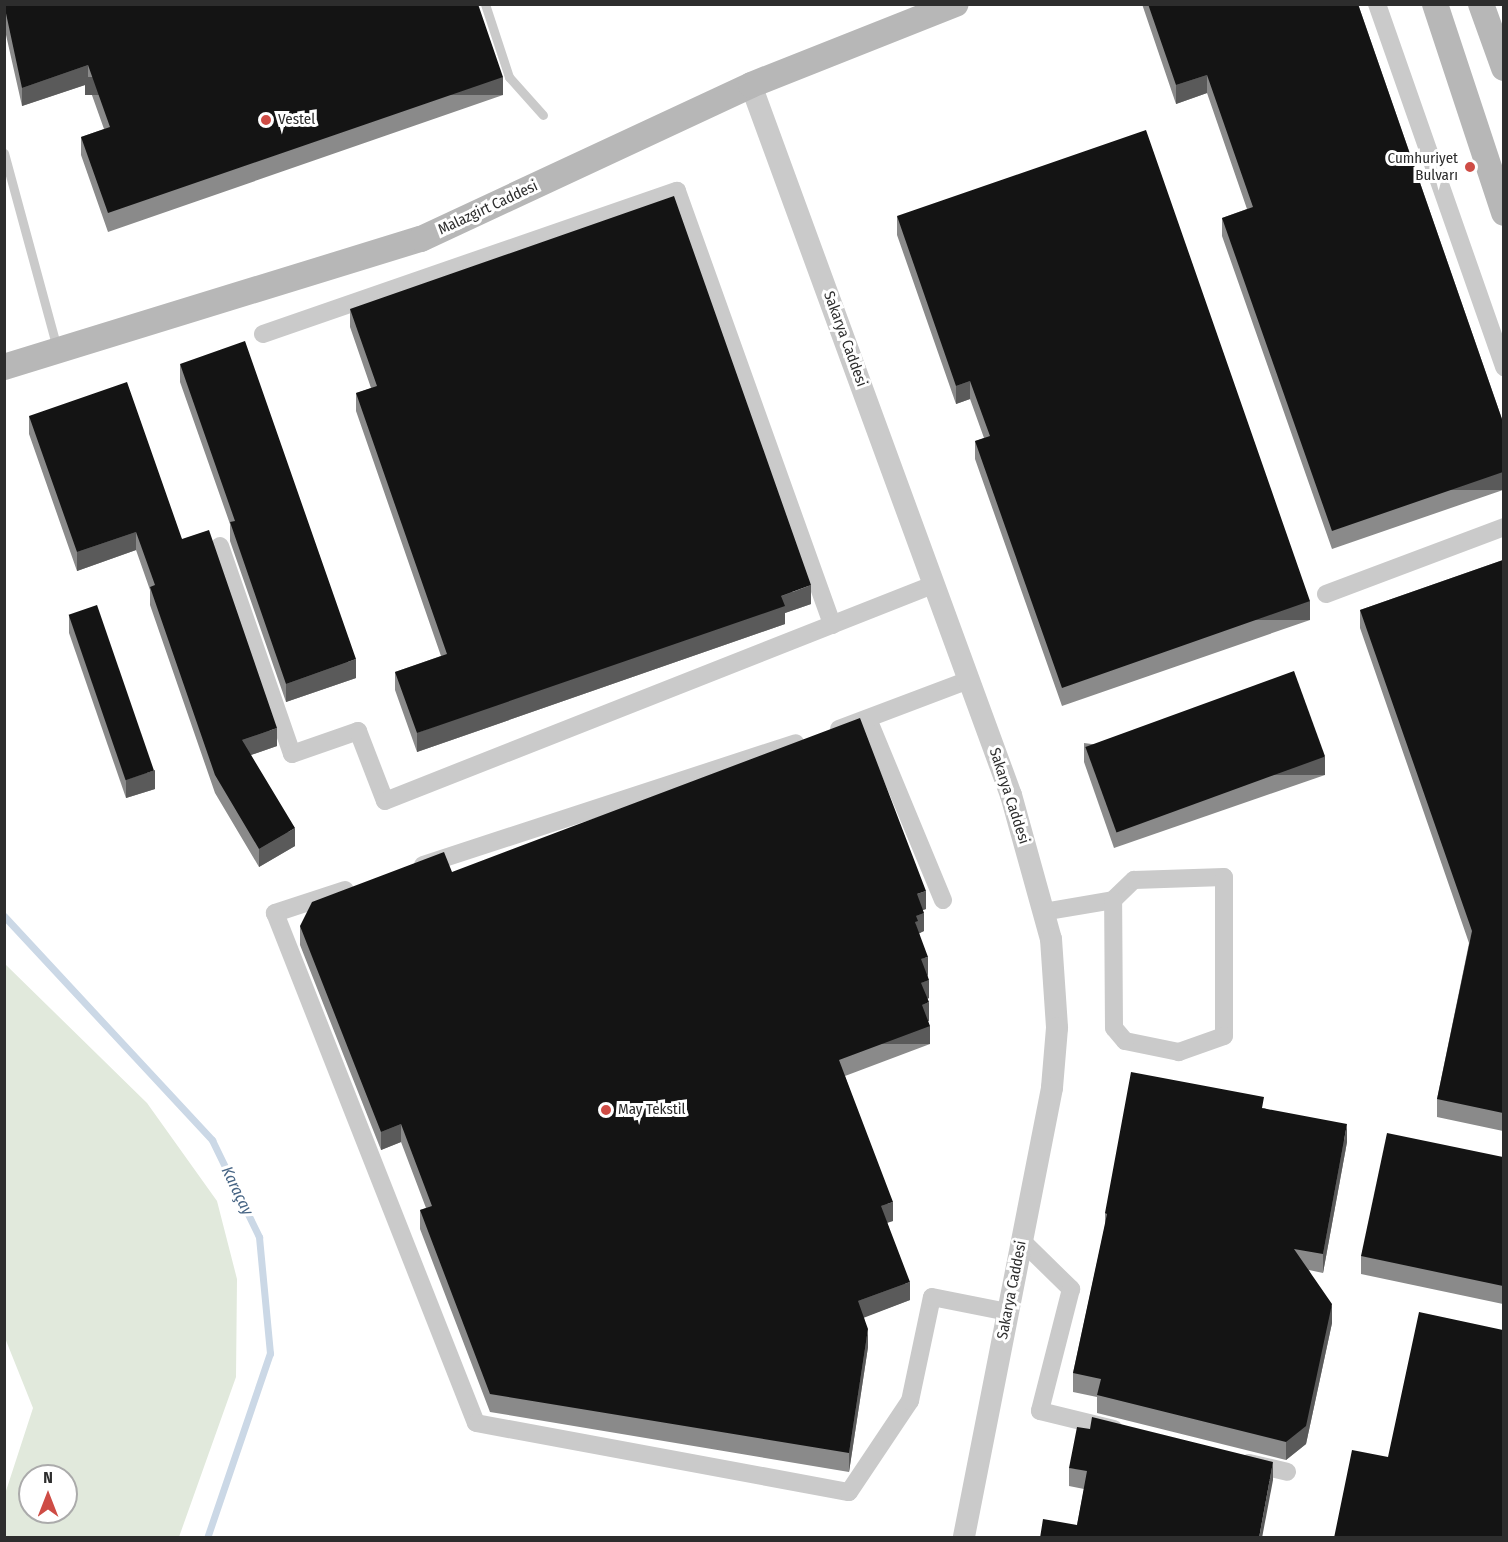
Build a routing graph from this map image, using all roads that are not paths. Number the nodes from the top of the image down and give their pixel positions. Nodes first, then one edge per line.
1 (485, 4) edge
2 (956, 4) edge
3 (1377, 4) edge
4 (1435, 4) edge
5 (1481, 4) edge
6 (1503, 68) edge
7 (751, 85) junction
8 (543, 115) dead end
9 (4, 153) edge
10 (1503, 213) edge
11 (263, 334) dead end
12 (57, 349) junction
13 (4, 367) edge
14 (1503, 367) edge
15 (1503, 526) edge
16 (220, 546) dead end
17 (935, 584) junction
18 (1326, 594) dead end
19 (832, 625) junction
20 (969, 680) junction
21 (868, 719) junction
22 (409, 870) edge
23 (364, 884) edge
24 (943, 900) dead end
25 (1113, 900) junction
26 (1043, 912) junction
27 (1022, 1241) junction
28 (1008, 1312) junction
29 (1130, 1433) edge
30 (1231, 1458) edge
31 (1287, 1472) dead end
32 (963, 1538) edge

1 - 8 lane
2 - 7 main road, Malazgirt Caddesi
3 - 14 street
4 - 10 main road
5 - 6 main road
7 - 12 main road, Malazgirt Caddesi
7 - 17 street, Sakarya Caddesi
9 - 12 lane
11 - 19 street
12 - 13 main road, Malazgirt Caddesi
15 - 18 street
16 - 19 street
17 - 19 street
17 - 20 street, Sakarya Caddesi
20 - 21 street
20 - 26 street, Sakarya Caddesi
21 - 22 street
21 - 24 street
23 - 28 street
25 - 25 street
25 - 26 street
26 - 27 street, Sakarya Caddesi
27 - 28 street, Sakarya Caddesi
27 - 29 street
28 - 32 street, Sakarya Caddesi
30 - 31 street

